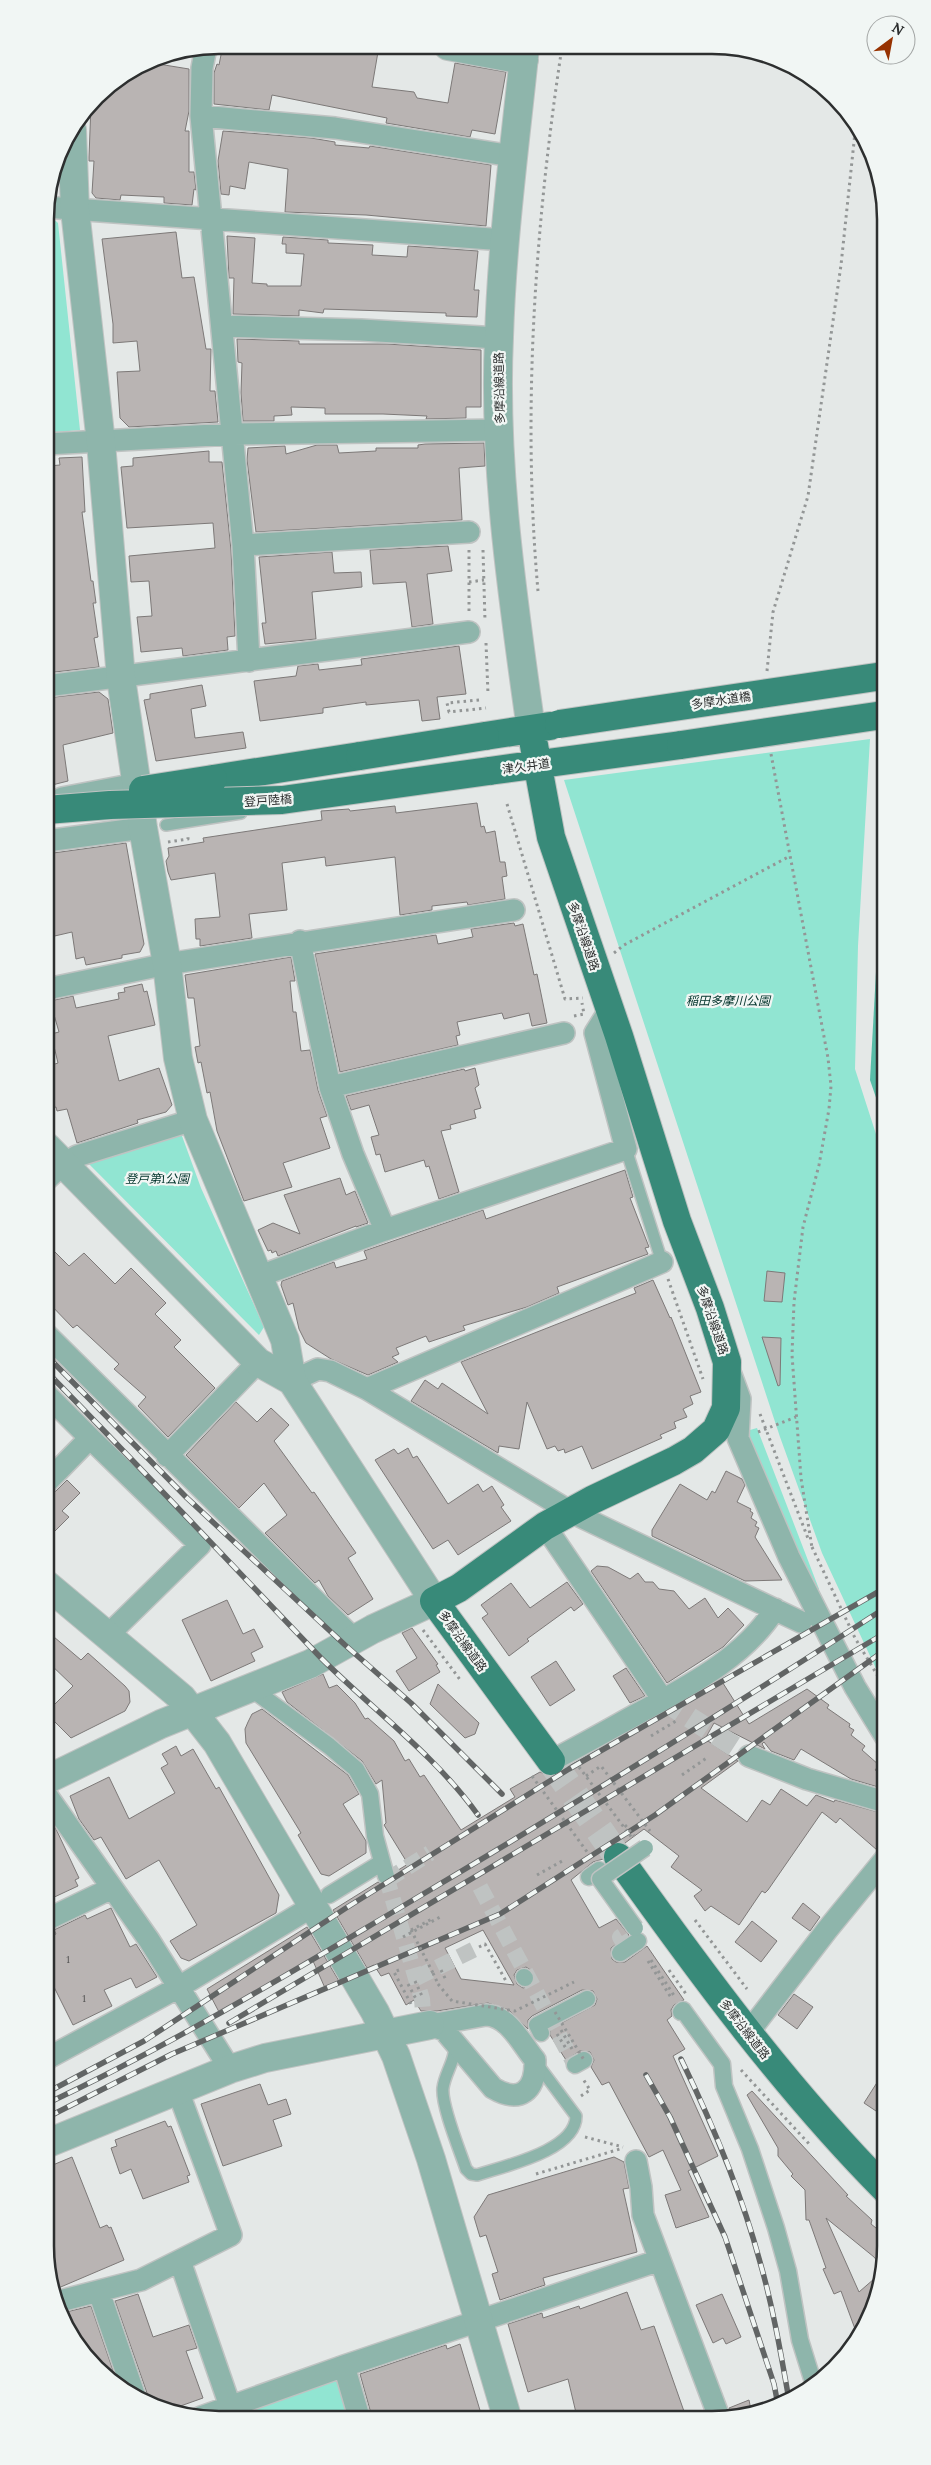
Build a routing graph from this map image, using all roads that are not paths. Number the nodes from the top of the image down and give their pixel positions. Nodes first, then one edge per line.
1 (205, 54) edge
2 (525, 54) edge
3 (201, 116) junction
4 (72, 143) edge
5 (512, 156) junction
6 (54, 208) edge
7 (75, 210) junction
8 (211, 218) junction
9 (505, 240) junction
10 (222, 326) junction
11 (498, 338) junction
12 (499, 430) junction
13 (233, 434) junction
14 (101, 443) junction
15 (54, 444) edge
16 (476, 538) road end
17 (243, 545) junction
18 (480, 633) road end
19 (249, 661) junction
20 (877, 677) edge
21 (121, 678) junction
22 (54, 685) edge
23 (877, 716) edge
24 (531, 729) junction
25 (536, 764) junction
26 (488, 771) joint
27 (450, 782) dead end
28 (136, 784) junction
29 (54, 799) edge
30 (54, 807) edge
31 (54, 808) edge
32 (152, 827) junction
33 (54, 840) edge
34 (514, 910) dead end
35 (300, 942) junction
36 (167, 964) junction
37 (54, 986) edge
38 (609, 1006) junction
39 (564, 1033) dead end
40 (330, 1088) junction
41 (193, 1120) junction
42 (626, 1149) junction
43 (54, 1162) edge
44 (54, 1165) edge
45 (385, 1230) junction
46 (662, 1262) joint
47 (257, 1277) junction
48 (54, 1342) edge
49 (258, 1362) junction
50 (726, 1362) junction
51 (292, 1381) junction
52 (367, 1390) junction
53 (54, 1402) edge
54 (90, 1438) junction
55 (167, 1456) junction
56 (54, 1475) edge
57 (571, 1512) junction
58 (545, 1526) junction
59 (54, 1591) edge
60 (434, 1601) junction
61 (775, 1609) junction
62 (802, 1622) dead end
63 (108, 1635) junction
64 (355, 1640) junction
65 (252, 1689) junction
66 (663, 1700) junction
67 (194, 1711) junction
68 (877, 1723) edge
69 (749, 1756) tunnel mouth
70 (551, 1761) joint
71 (54, 1775) edge
72 (877, 1800) edge
73 (54, 1806) edge
74 (649, 1842) road end
75 (602, 1868) tunnel mouth
76 (877, 1869) edge
77 (112, 1888) junction
78 (321, 1900) junction
79 (54, 1916) edge
80 (620, 1953) dead end
81 (180, 1987) junction
82 (587, 1999) dead end
83 (420, 2009) junction
84 (682, 2011) road end
85 (551, 2019) road end
86 (748, 2033) junction
87 (386, 2034) junction
88 (453, 2039) junction
89 (54, 2055) edge
90 (535, 2060) junction
91 (230, 2069) junction
92 (178, 2091) junction
93 (54, 2141) edge
94 (631, 2154) road end
95 (877, 2180) edge
96 (660, 2260) junction
97 (180, 2261) junction
98 (98, 2292) junction
99 (63, 2300) edge
100 (478, 2321) junction
101 (344, 2366) junction
102 (812, 2378) edge
103 (131, 2385) edge
104 (230, 2406) junction
105 (217, 2411) edge
106 (357, 2411) edge
107 (505, 2411) edge
108 (717, 2411) edge

1 - 3 street
2 - 5 street, 多摩沿線道路
3 - 5 street
3 - 8 street
4 - 7 street
5 - 9 street, 多摩沿線道路
6 - 7 street
7 - 8 street
7 - 14 street
8 - 9 street
8 - 10 street
9 - 11 street, 多摩沿線道路
10 - 11 street
10 - 13 street
11 - 12 street, 多摩沿線道路
12 - 13 street
12 - 24 street, 多摩沿線道路
13 - 14 street
13 - 17 street
14 - 15 street
14 - 21 street
16 - 17 street
17 - 19 street
18 - 19 street
19 - 21 street
20 - 24 main road, 多摩水道橋, bridge
21 - 22 street
21 - 28 street
23 - 25 main road, 津久井道, bridge
24 - 25 main road, 多摩沿線道路
24 - 30 main road, 登戸陸橋, bridge
25 - 26 main road, 津久井道
25 - 38 main road, 多摩沿線道路
26 - 31 main road, 登戸陸橋, bridge
27 - 32 lane
28 - 29 street
28 - 32 street
32 - 33 street
32 - 36 street
34 - 35 street
35 - 36 street
35 - 40 street
36 - 37 street
36 - 41 street
38 - 42 street
38 - 50 main road, 多摩沿線道路
39 - 40 street
40 - 45 street
41 - 43 street
41 - 47 street
42 - 45 street
42 - 46 lane
44 - 49 street
45 - 47 street
46 - 52 street
47 - 51 street
48 - 55 street
49 - 51 street
49 - 55 street
50 - 57 main road, 多摩沿線道路
50 - 68 street
51 - 52 street
51 - 60 street
52 - 57 street
53 - 54 street
54 - 56 street
54 - 63 street
55 - 64 street
57 - 58 main road, 多摩沿線道路
57 - 61 street
58 - 60 main road, 多摩沿線道路
58 - 66 street
59 - 63 street
60 - 64 street
60 - 70 main road, 多摩沿線道路
61 - 62 street
61 - 66 street
63 - 67 street
64 - 65 street
65 - 67 street
65 - 78 street
66 - 70 street
67 - 71 street
67 - 78 street
69 - 72 street
73 - 77 street
74 - 80 street, bridge
75 - 86 main road, 多摩沿線道路
76 - 86 street
77 - 79 street
77 - 81 street
78 - 81 street
78 - 87 street
81 - 89 street
81 - 91 street
82 - 85 street
83 - 87 street
83 - 88 street
83 - 90 street
84 - 102 street
86 - 95 main road, 多摩沿線道路
87 - 91 street
87 - 100 street
88 - 90 street
88 - 90 lane
91 - 92 street
92 - 93 street
92 - 97 street
94 - 96 street
96 - 100 street
96 - 108 street
97 - 98 street
97 - 104 street
98 - 99 street
98 - 103 street
100 - 101 street
100 - 107 street
101 - 104 street
101 - 106 street
104 - 105 street

